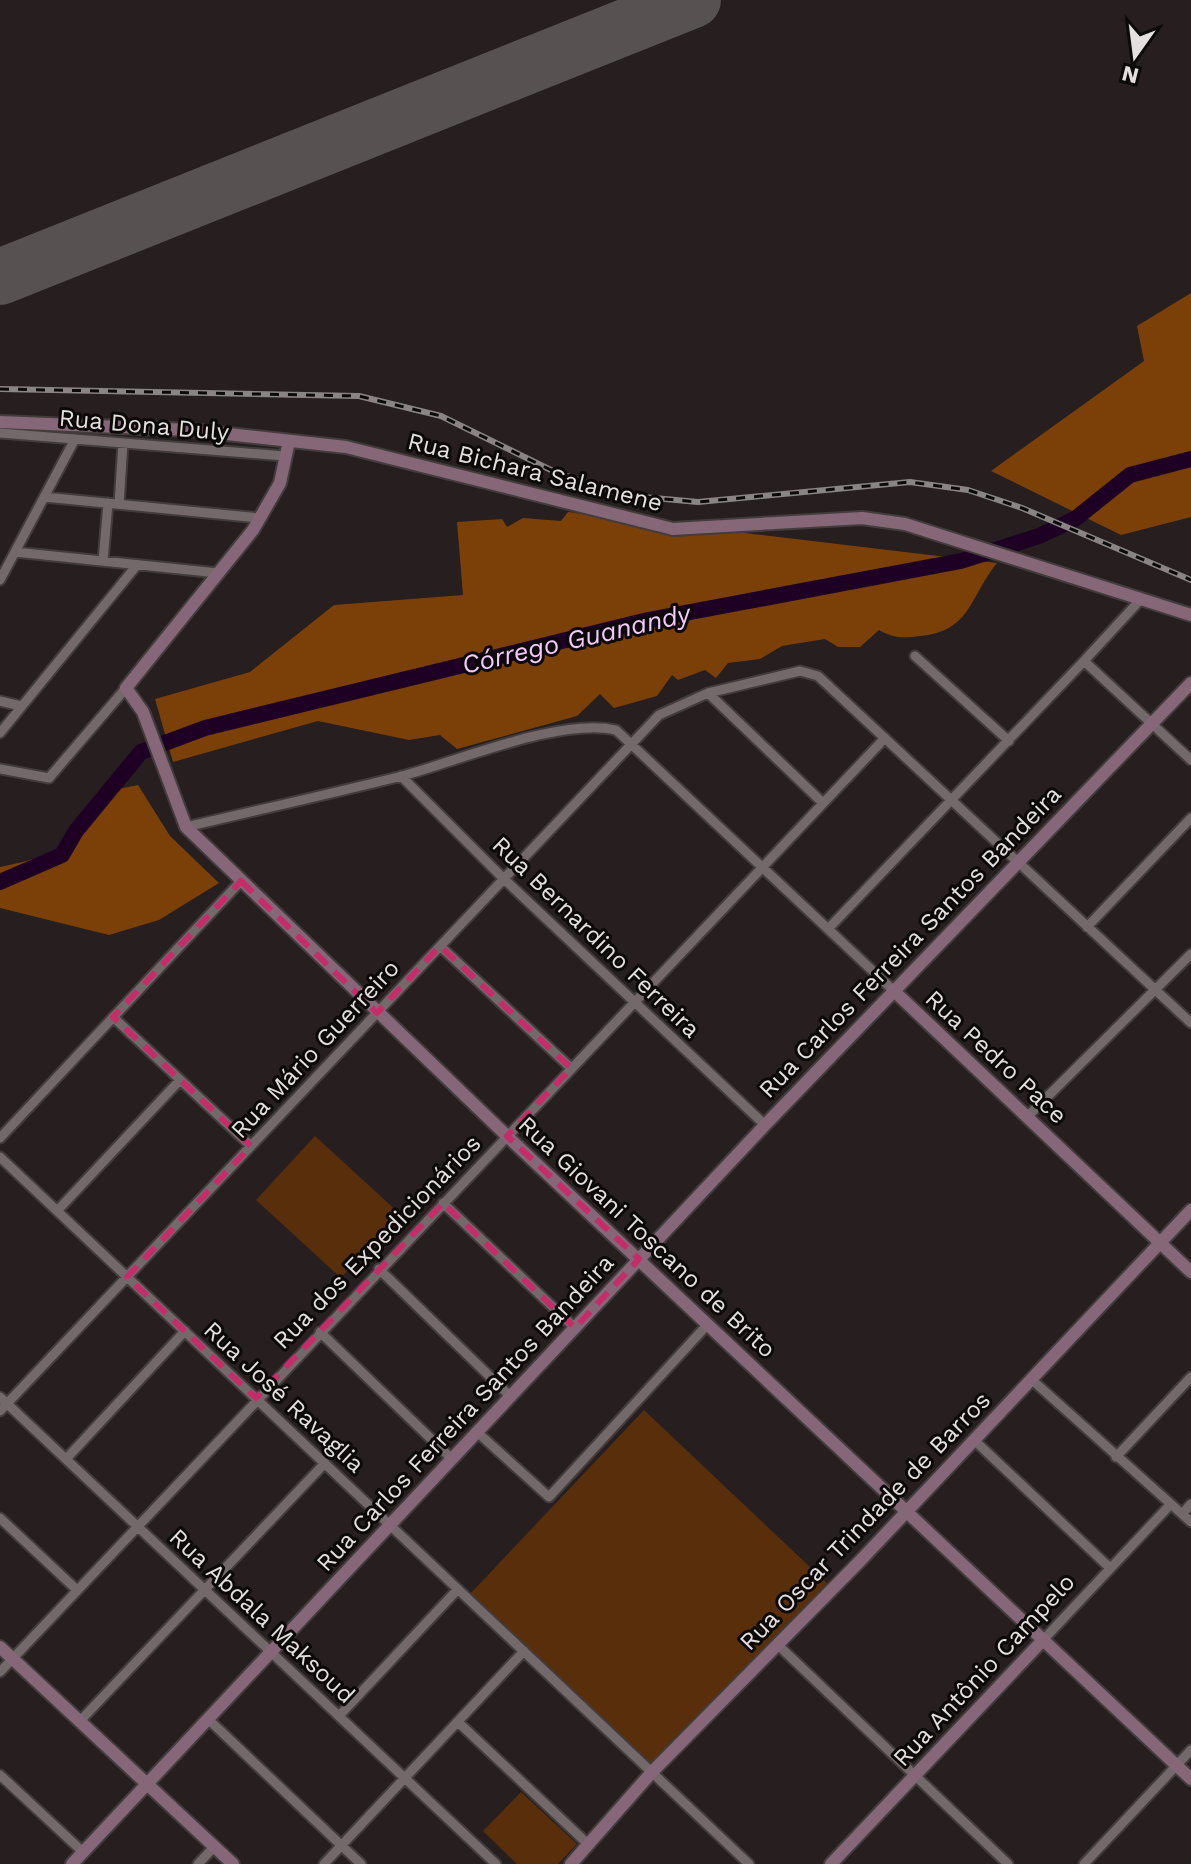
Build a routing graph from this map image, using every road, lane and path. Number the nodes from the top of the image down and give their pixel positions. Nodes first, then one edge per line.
1 (1, 427) edge
2 (75, 439) junction
3 (289, 441) junction
4 (123, 443) junction
5 (285, 456) junction
6 (44, 497) junction
7 (114, 504) junction
8 (260, 518) junction
9 (15, 552) junction
10 (103, 561) junction
11 (137, 565) junction
12 (218, 573) junction
13 (0, 580) edge
14 (1141, 599) junction
15 (1191, 615) edge
16 (915, 656) dead end
17 (1084, 661) junction
18 (1191, 683) edge
19 (126, 688) junction
20 (708, 693) junction
21 (0, 701) edge
22 (21, 706) junction
23 (1152, 723) junction
24 (0, 733) edge
25 (885, 738) junction
26 (1009, 741) junction
27 (631, 745) junction
28 (1191, 760) edge
29 (0, 769) edge
30 (401, 776) junction
31 (953, 802) junction
32 (823, 803) junction
33 (1191, 818) edge
34 (186, 827) junction
35 (1017, 861) junction
36 (762, 868) junction
37 (504, 879) junction
38 (241, 881) junction
39 (1087, 927) junction
40 (828, 929) junction
41 (440, 946) junction
42 (1191, 954) edge
43 (893, 990) junction
44 (1156, 991) junction
45 (635, 1002) junction
46 (377, 1013) junction
47 (113, 1017) junction
48 (1191, 1023) edge
49 (571, 1068) junction
50 (180, 1080) junction
51 (1027, 1117) junction
52 (765, 1125) junction
53 (507, 1136) junction
54 (0, 1138) edge
55 (251, 1146) junction
56 (0, 1157) edge
57 (443, 1203) junction
58 (1191, 1210) edge
59 (57, 1211) junction
60 (1160, 1243) junction
61 (639, 1259) junction
62 (379, 1269) junction
63 (1191, 1272) edge
64 (127, 1277) junction
65 (708, 1324) junction
66 (575, 1328) junction
67 (185, 1331) junction
68 (320, 1332) junction
69 (1191, 1377) edge
70 (1031, 1379) junction
71 (510, 1396) junction
72 (256, 1398) junction
73 (2, 1404) edge
74 (477, 1432) junction
75 (974, 1440) junction
76 (1116, 1457) junction
77 (66, 1459) junction
78 (452, 1459) junction
79 (325, 1463) junction
80 (1191, 1504) edge
81 (1169, 1506) junction
82 (906, 1511) junction
83 (1182, 1514) junction
84 (0, 1518) edge
85 (1191, 1522) edge
86 (390, 1525) junction
87 (137, 1526) junction
88 (1110, 1568) junction
89 (458, 1589) junction
90 (77, 1590) junction
91 (205, 1590) junction
92 (1044, 1639) junction
93 (778, 1645) junction
94 (0, 1647) edge
95 (524, 1651) junction
96 (271, 1652) junction
97 (12, 1659) junction
98 (0, 1672) edge
99 (339, 1716) junction
100 (208, 1719) junction
101 (80, 1721) junction
102 (458, 1722) junction
103 (1191, 1750) edge
104 (1176, 1765) junction
105 (652, 1772) junction
106 (0, 1775) edge
107 (915, 1775) junction
108 (405, 1778) junction
109 (1191, 1779) edge
110 (147, 1784) junction
111 (342, 1845) junction
112 (589, 1845) junction
113 (214, 1847) junction
114 (83, 1852) junction
115 (72, 1864) edge
116 (198, 1864) edge
117 (233, 1864) edge
118 (324, 1864) edge
119 (361, 1864) edge
120 (496, 1864) edge
121 (571, 1864) edge
122 (749, 1864) edge
123 (831, 1864) edge
124 (1008, 1864) edge
125 (1084, 1864) edge

1 - 2 street, Rua Dona Duly
1 - 3 main road, Rua Bichara Salamene
2 - 4 street, Rua Dona Duly
2 - 6 street
3 - 5 main road
3 - 14 main road, Rua Bichara Salamene
4 - 5 street, Rua Dona Duly
4 - 7 street
5 - 8 main road
6 - 7 street
6 - 9 street
7 - 8 street
7 - 10 street
8 - 12 main road
9 - 10 street
9 - 13 street
10 - 11 street
11 - 12 street
11 - 22 street
12 - 19 main road
14 - 15 main road, Rua Bichara Salamene
14 - 17 street
16 - 26 street
17 - 23 street
17 - 26 street
18 - 23 main road, Rua Carlos Ferreira Santos Bandeira
19 - 29 street
19 - 34 main road, Rua Giovani Toscano de Brito
20 - 25 street
20 - 27 street, Rua Mário Guerreiro
20 - 32 street
21 - 22 street
22 - 24 street
23 - 28 street
23 - 35 main road, Rua Carlos Ferreira Santos Bandeira
25 - 31 street
25 - 32 street, Rua dos Expedicionários
26 - 31 street
27 - 30 street, Rua Pedro Pace
27 - 36 street, Rua Pedro Pace
27 - 37 street, Rua Mário Guerreiro
30 - 34 street, Rua Pedro Pace
30 - 37 street, Rua Bernardino Ferreira
31 - 35 street
31 - 40 street
32 - 36 street, Rua dos Expedicionários
33 - 39 street
34 - 38 main road, Rua Giovani Toscano de Brito
35 - 39 street
35 - 43 main road, Rua Carlos Ferreira Santos Bandeira
36 - 40 street, Rua Pedro Pace
36 - 45 street, Rua dos Expedicionários
37 - 41 street, Rua Mário Guerreiro
37 - 45 street, Rua Bernardino Ferreira
38 - 46 main road, Rua Giovani Toscano de Brito
38 - 47 street
39 - 44 street
40 - 43 street, Rua Pedro Pace
41 - 46 street, Rua Mário Guerreiro
41 - 49 street
42 - 44 street
43 - 51 main road, Rua Pedro Pace
43 - 52 main road, Rua Carlos Ferreira Santos Bandeira
44 - 48 street
44 - 51 street
45 - 49 street, Rua dos Expedicionários
45 - 52 street, Rua Bernardino Ferreira
46 - 53 main road, Rua Giovani Toscano de Brito
46 - 55 street, Rua Mário Guerreiro
47 - 50 street
47 - 54 street
49 - 53 street, Rua dos Expedicionários
50 - 55 street
50 - 59 street
51 - 60 main road, Rua Pedro Pace
52 - 61 main road, Rua Carlos Ferreira Santos Bandeira
53 - 57 street, Rua dos Expedicionários
53 - 61 main road, Rua Giovani Toscano de Brito
55 - 64 street, Rua Mário Guerreiro
56 - 59 street, Rua José Ravaglia
57 - 62 street, Rua dos Expedicionários
57 - 66 street
58 - 60 main road, Rua Oscar Trindade de Barros
59 - 64 street, Rua José Ravaglia
60 - 63 main road, Rua Pedro Pace
60 - 70 main road, Rua Oscar Trindade de Barros
61 - 65 main road, Rua Giovani Toscano de Brito
61 - 66 main road, Rua Carlos Ferreira Santos Bandeira
62 - 68 street, Rua dos Expedicionários
62 - 71 street
64 - 67 street, Rua José Ravaglia
64 - 73 street, Rua Mário Guerreiro
65 - 74 street
65 - 82 main road, Rua Giovani Toscano de Brito
66 - 71 main road, Rua Carlos Ferreira Santos Bandeira
67 - 72 street, Rua José Ravaglia
67 - 77 street
68 - 72 street, Rua dos Expedicionários
68 - 78 street
69 - 76 street
70 - 75 main road, Rua Oscar Trindade de Barros
70 - 76 street
71 - 74 main road, Rua Carlos Ferreira Santos Bandeira
72 - 79 street, Rua José Ravaglia
72 - 87 street, Rua dos Expedicionários
73 - 77 street, Rua Abdala Maksoud
74 - 78 main road, Rua Carlos Ferreira Santos Bandeira
75 - 82 main road, Rua Oscar Trindade de Barros
75 - 88 street
76 - 81 street
77 - 87 street, Rua Abdala Maksoud
78 - 86 main road, Rua Carlos Ferreira Santos Bandeira
79 - 86 street, Rua José Ravaglia
79 - 91 street
80 - 83 street
81 - 83 street
81 - 88 street, Rua Antônio Campelo
82 - 92 main road, Rua Giovani Toscano de Brito
82 - 93 main road, Rua Oscar Trindade de Barros
83 - 85 street
84 - 90 street
86 - 89 street, Rua José Ravaglia
86 - 96 main road, Rua Carlos Ferreira Santos Bandeira
87 - 90 street, Rua dos Expedicionários
87 - 91 street, Rua Abdala Maksoud
88 - 92 street, Rua Antônio Campelo
89 - 95 street, Rua José Ravaglia
89 - 99 street
90 - 97 street, Rua dos Expedicionários
91 - 96 street, Rua Abdala Maksoud
91 - 101 street
92 - 104 main road, Rua Giovani Toscano de Brito
92 - 107 main road, Rua Antônio Campelo
93 - 105 main road, Rua Oscar Trindade de Barros
93 - 107 street
94 - 97 main road
95 - 102 street
95 - 105 street, Rua José Ravaglia
96 - 99 street, Rua Abdala Maksoud
96 - 100 main road, Rua Carlos Ferreira Santos Bandeira
97 - 98 street, Rua dos Expedicionários
97 - 101 main road
99 - 108 street, Rua Abdala Maksoud
100 - 110 main road, Rua Carlos Ferreira Santos Bandeira
100 - 111 street
101 - 110 main road
102 - 108 street
102 - 112 street
103 - 104 street
104 - 109 main road, Rua Giovani Toscano de Brito
104 - 125 street
105 - 112 main road, Rua Oscar Trindade de Barros
105 - 122 street, Rua José Ravaglia
106 - 114 street
107 - 123 main road, Rua Antônio Campelo
107 - 124 street
108 - 111 street
108 - 120 street, Rua Abdala Maksoud
110 - 113 main road
110 - 114 main road, Rua Carlos Ferreira Santos Bandeira
111 - 118 street
111 - 119 street
112 - 121 main road, Rua Oscar Trindade de Barros
113 - 116 street
113 - 117 main road
114 - 115 main road, Rua Carlos Ferreira Santos Bandeira

